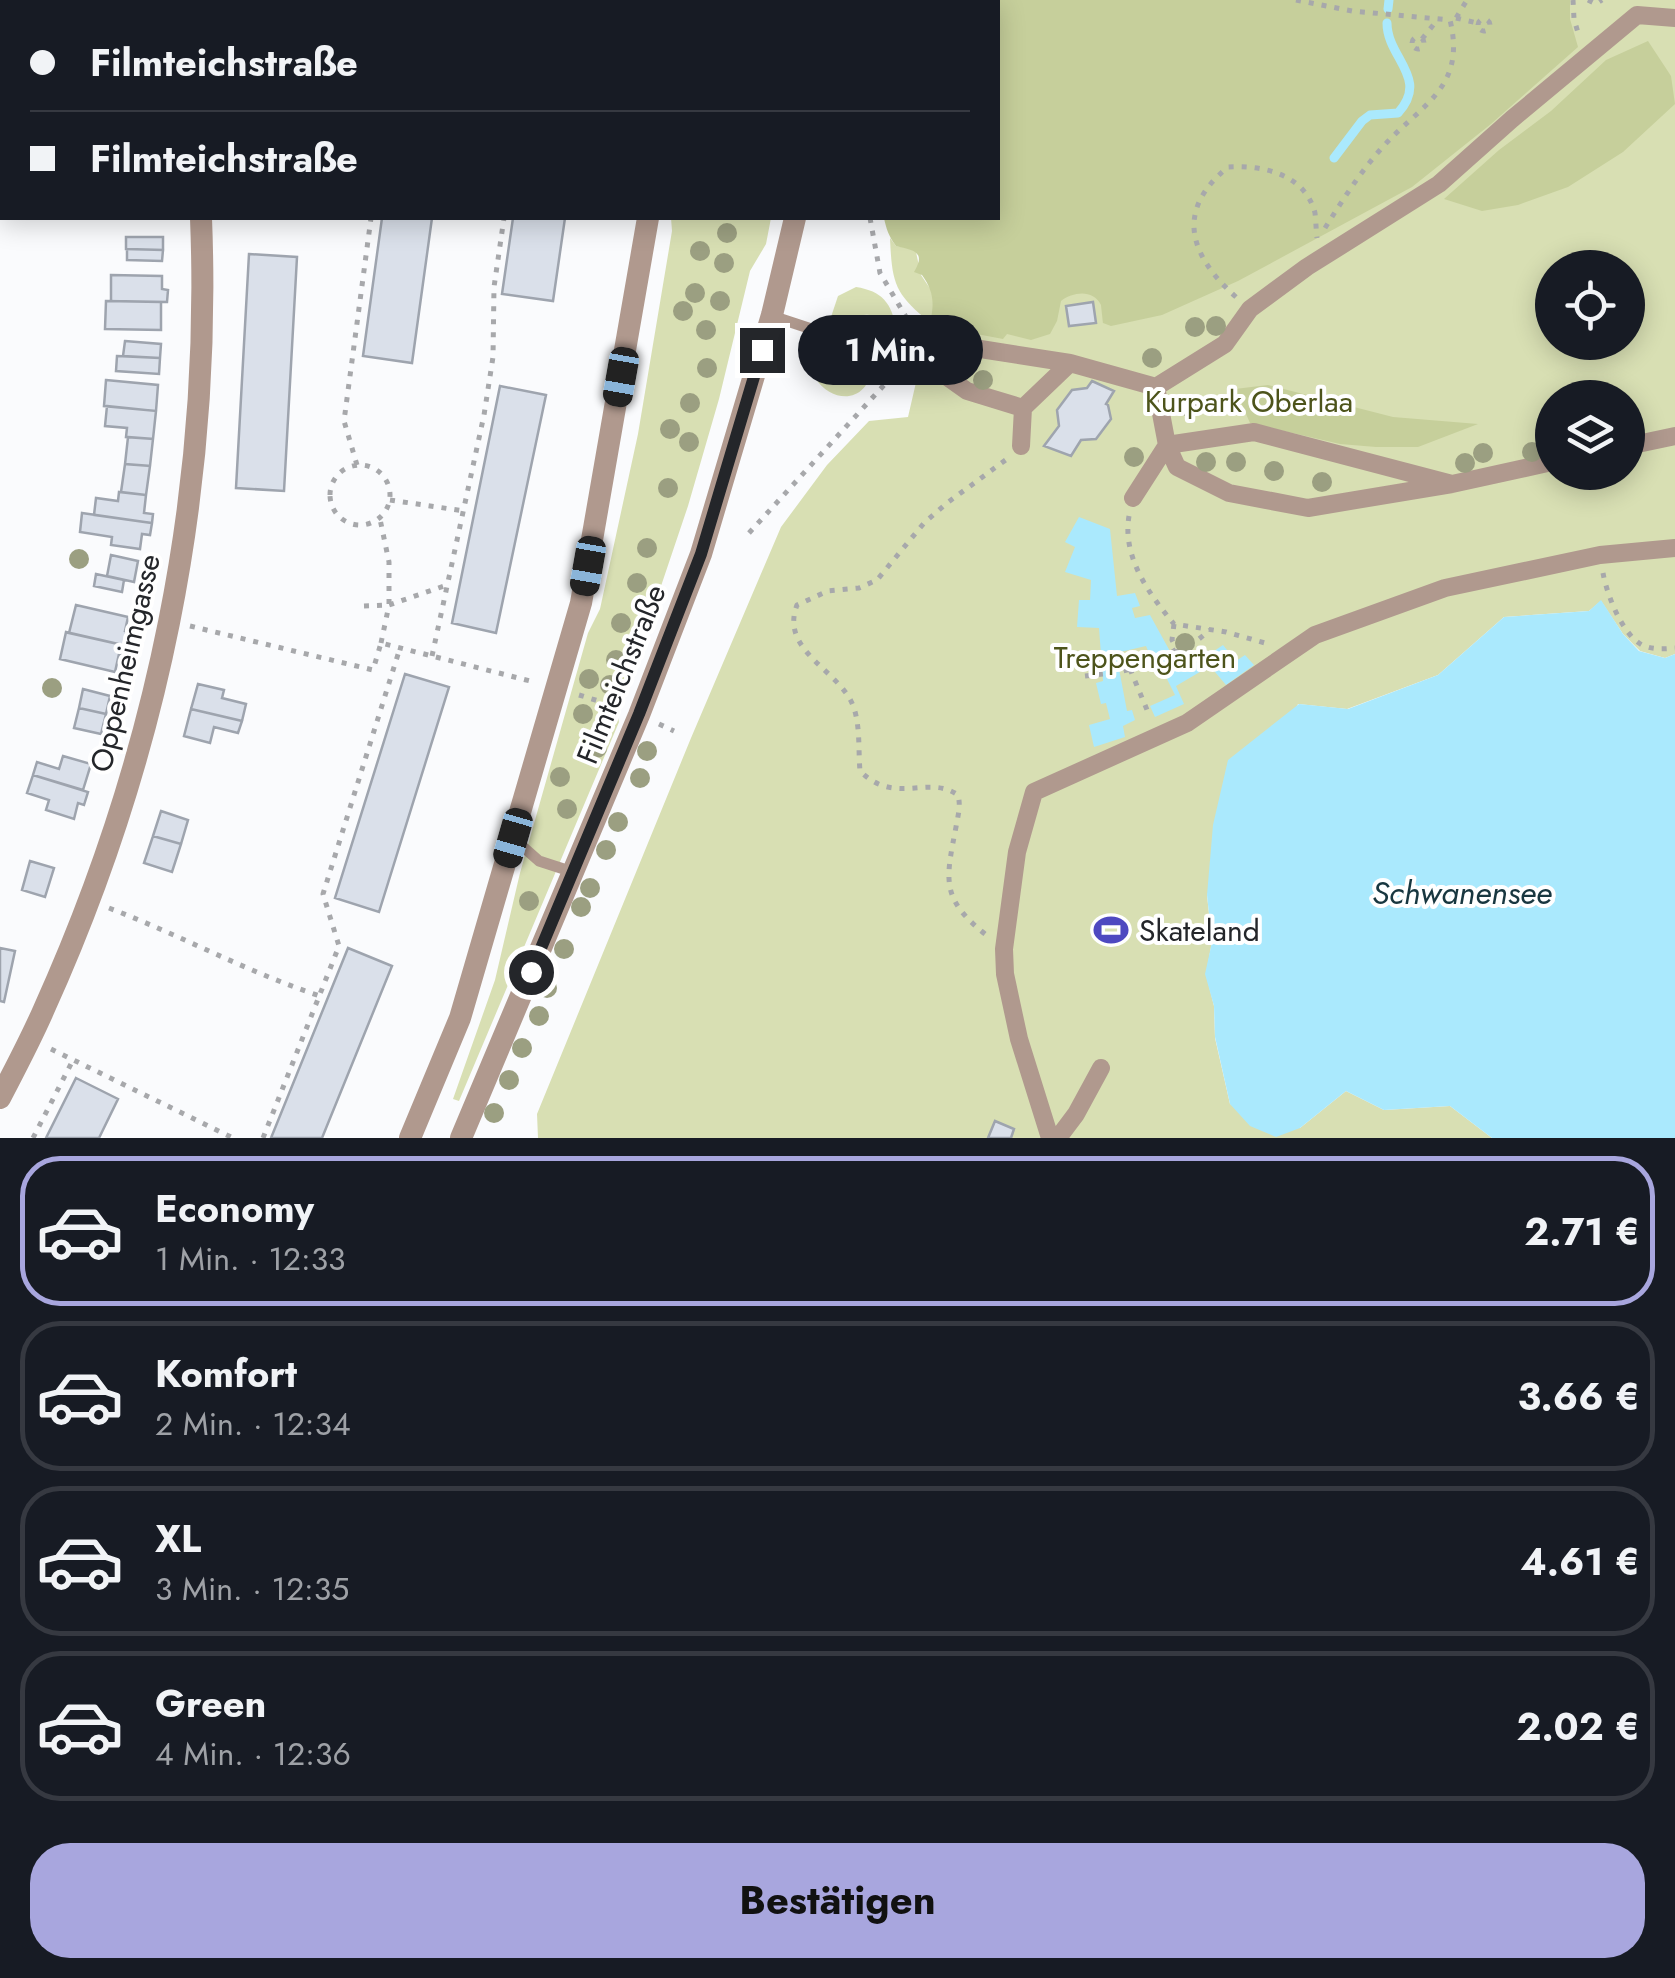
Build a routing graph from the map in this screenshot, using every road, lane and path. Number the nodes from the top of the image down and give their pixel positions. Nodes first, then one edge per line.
1 (1296, 0) edge
2 (1466, 0) edge
3 (1573, 0) edge
4 (1588, 0) edge
5 (1606, 1) edge
6 (1675, 18) edge
7 (1438, 19) junction
8 (1453, 19) junction
9 (1478, 23) dead end
10 (1422, 38) dead end
11 (1586, 58) junction
12 (201, 220) edge
13 (372, 220) edge
14 (504, 220) edge
15 (648, 220) edge
16 (795, 220) edge
17 (870, 220) edge
18 (1250, 309) junction
19 (772, 316) junction
20 (913, 357) junction
21 (1070, 363) junction
22 (1156, 387) junction
23 (1023, 408) junction
24 (1675, 436) edge
25 (1645, 442) edge
26 (1168, 444) junction
27 (1021, 446) joint
28 (357, 464) junction
29 (1535, 466) edge
30 (1452, 484) junction
31 (1133, 498) dead end
32 (390, 500) junction
33 (464, 510) junction
34 (380, 518) junction
35 (1128, 525) dead end
36 (749, 533) dead end
37 (1675, 548) edge
38 (447, 586) junction
39 (1607, 595) dead end
40 (389, 605) junction
41 (364, 606) dead end
42 (170, 621) junction
43 (1174, 624) junction
44 (1210, 630) junction
45 (381, 643) junction
46 (1266, 643) dead end
47 (400, 648) junction
48 (1675, 648) edge
49 (1177, 649) junction
50 (432, 656) junction
51 (1130, 669) junction
52 (1085, 676) dead end
53 (542, 684) dead end
54 (572, 692) dead end
55 (615, 706) dead end
56 (1146, 708) dead end
57 (657, 723) dead end
58 (674, 731) dead end
59 (513, 838) junction
60 (573, 872) junction
61 (106, 907) dead end
62 (1004, 949) junction
63 (320, 996) junction
64 (48, 1048) dead end
65 (73, 1060) junction
66 (1101, 1068) dead end
67 (0, 1098) edge
68 (34, 1138) edge
69 (232, 1138) edge
70 (263, 1138) edge
71 (410, 1138) edge
72 (461, 1138) edge
73 (1054, 1138) edge

1 - 7 path
2 - 8 path
3 - 11 path
4 - 5 path
6 - 11 street
7 - 8 path
7 - 10 path
8 - 9 path
8 - 18 path
11 - 18 street
12 - 42 street, Oppenheimgasse
13 - 28 path
14 - 33 path
15 - 59 street, Filmteichstraße
16 - 19 street, Filmteichstraße
17 - 20 path
18 - 22 street
19 - 20 lane
19 - 60 street, Filmteichstraße
20 - 21 street
20 - 23 street
20 - 36 path
21 - 22 street
21 - 23 street
22 - 26 street
23 - 27 street
24 - 25 street
26 - 30 street
26 - 30 street
26 - 31 street
27 - 62 path
28 - 32 path
28 - 34 path
29 - 30 street
32 - 33 path
32 - 34 path
33 - 38 path
34 - 40 path
35 - 43 path
37 - 62 street
38 - 40 path
38 - 50 path
39 - 48 path
40 - 41 path
40 - 45 path
42 - 45 path
42 - 67 street, Oppenheimgasse
43 - 44 path
43 - 49 path
44 - 46 path
44 - 49 path
45 - 47 path
47 - 50 path
47 - 63 path
49 - 51 path
50 - 53 path
51 - 52 path
51 - 56 path
54 - 55 path
57 - 58 path
59 - 60 lane
59 - 71 street, Filmteichstraße
60 - 72 street, Filmteichstraße
61 - 63 path
62 - 73 street
63 - 70 path
64 - 65 path
65 - 68 path
65 - 69 path
66 - 73 street

